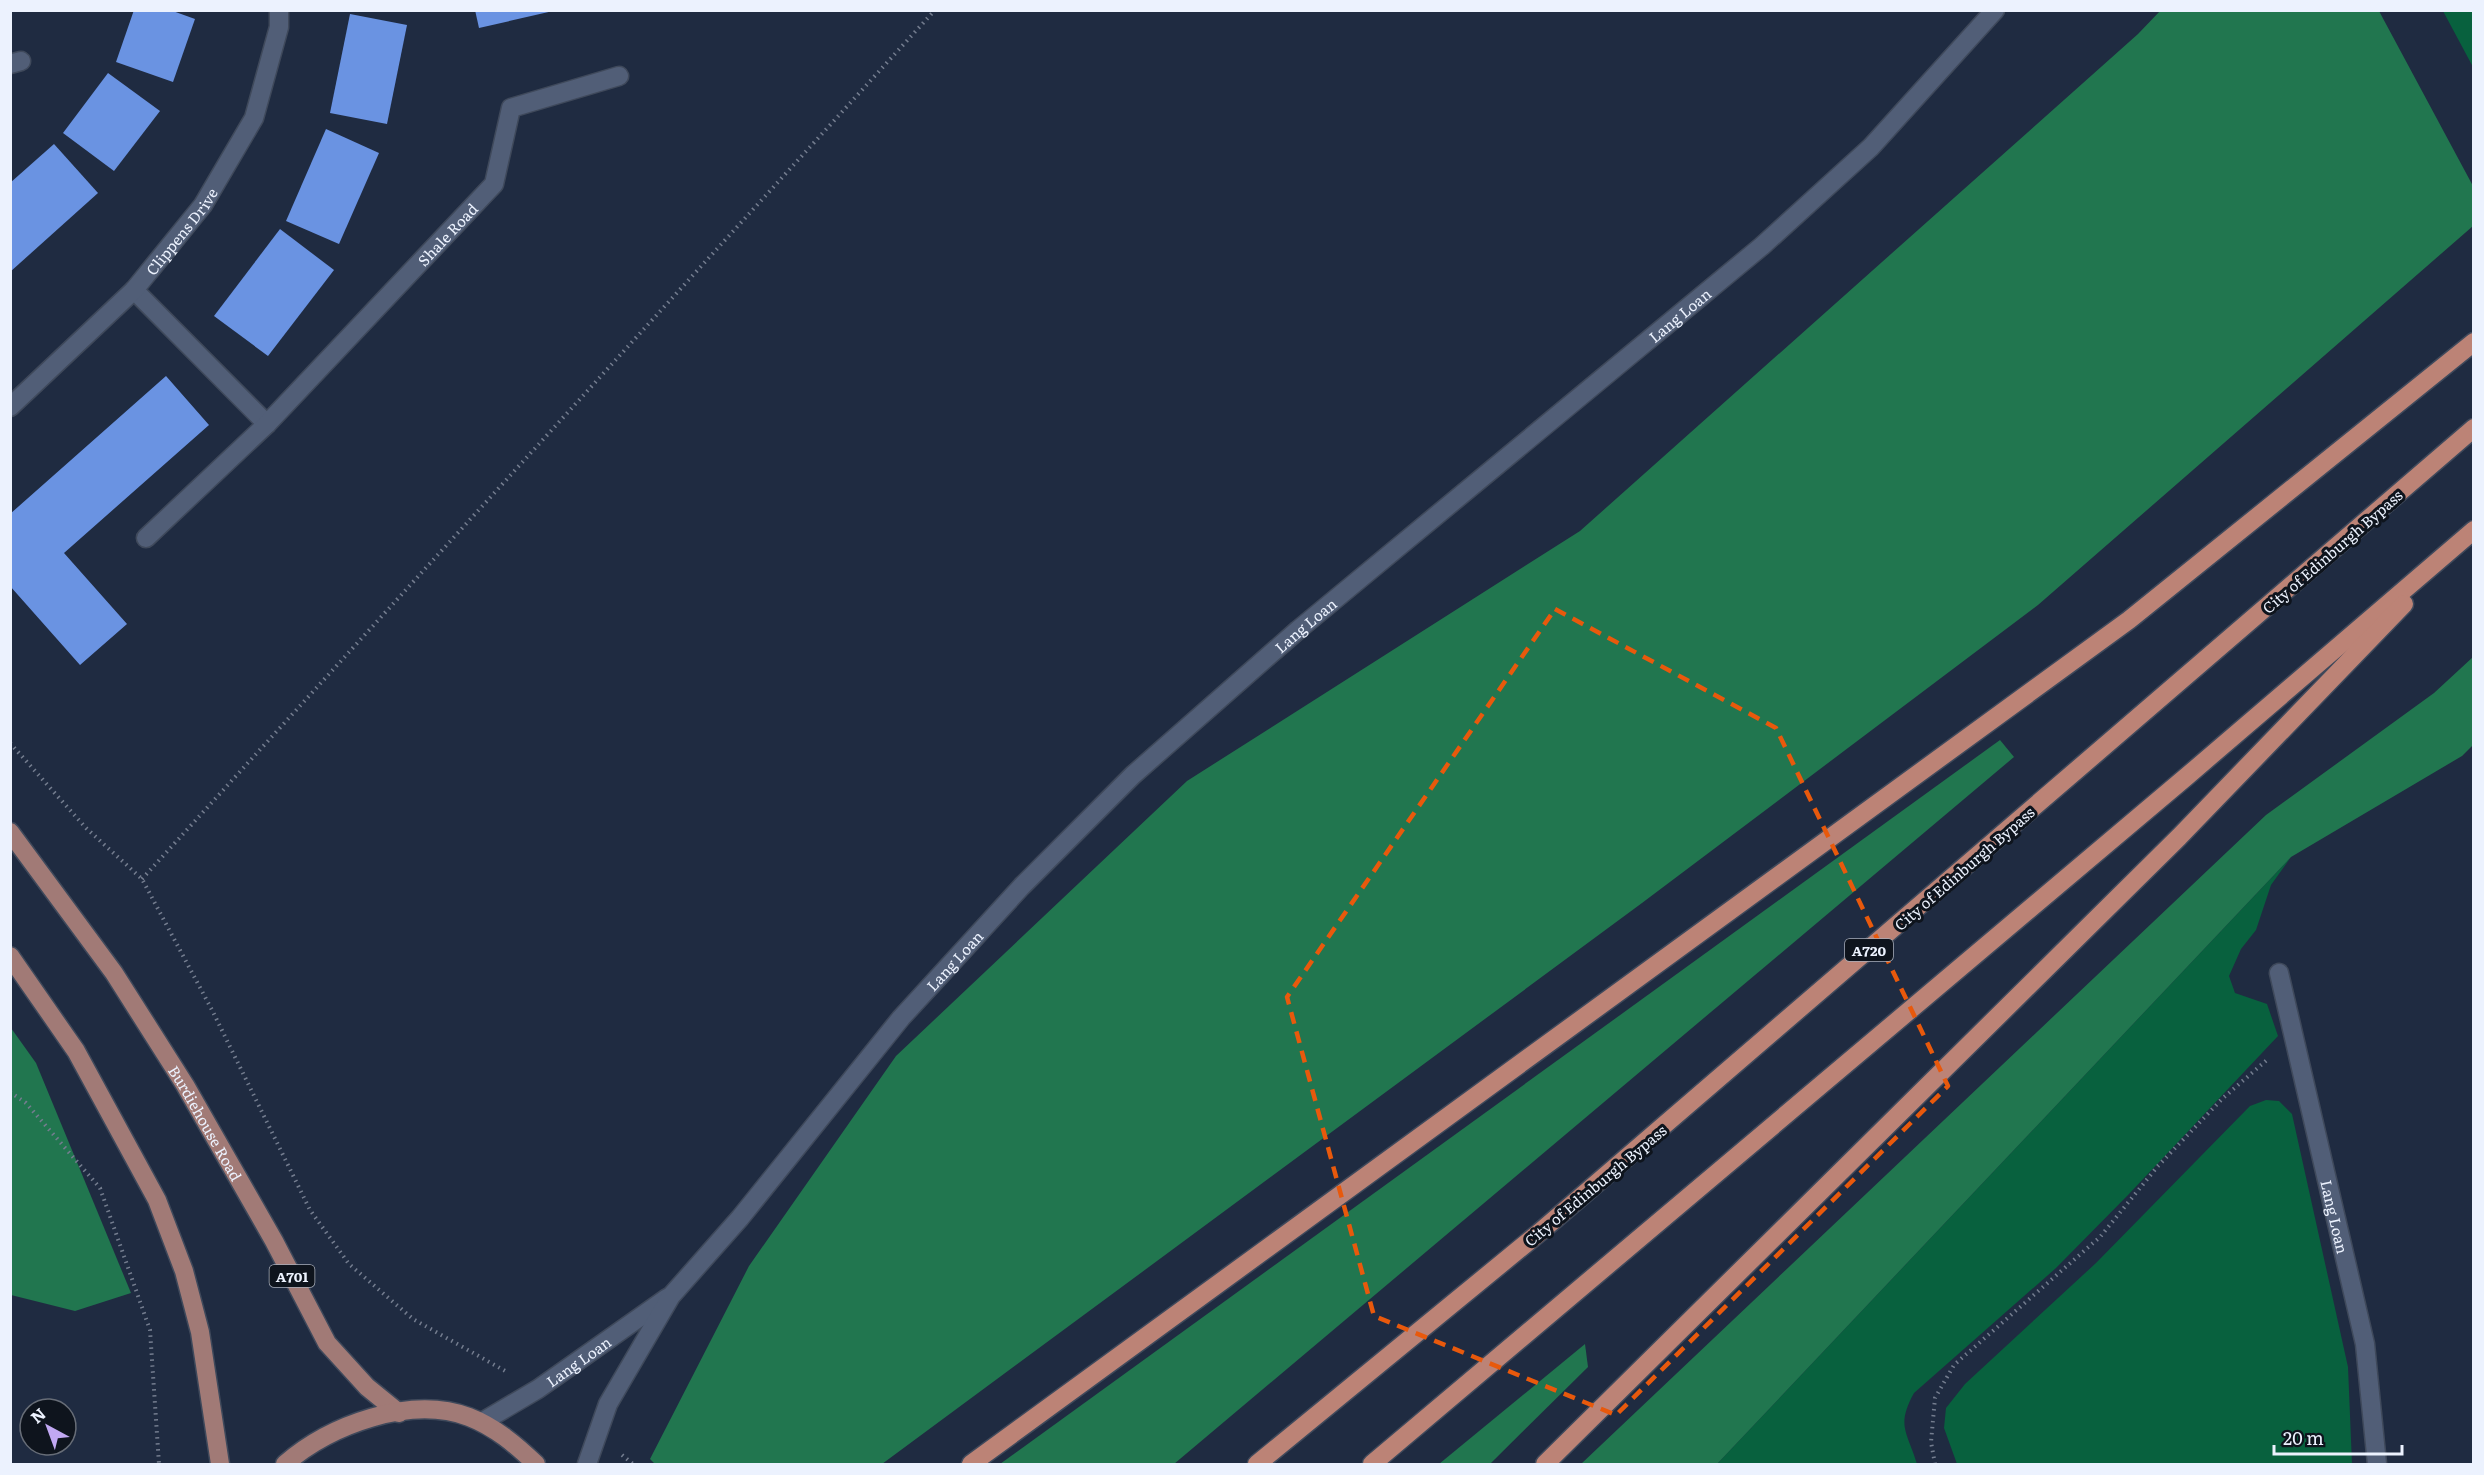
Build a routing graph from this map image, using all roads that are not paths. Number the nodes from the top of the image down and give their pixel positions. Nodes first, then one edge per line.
1 (279, 10) edge
2 (1995, 10) edge
3 (619, 76) dead end
4 (134, 290) junction
5 (2474, 342) edge
6 (10, 407) edge
7 (267, 424) junction
8 (2474, 428) edge
9 (2474, 530) edge
10 (146, 538) dead end
11 (10, 832) edge
12 (10, 956) edge
13 (2278, 973) dead end
14 (670, 1296) junction
15 (399, 1413) junction
16 (482, 1422) junction
17 (220, 1464) edge
18 (285, 1464) edge
19 (536, 1464) edge
20 (586, 1464) edge
21 (971, 1464) edge
22 (1257, 1464) edge
23 (1372, 1464) edge
24 (1545, 1464) edge
25 (2377, 1464) edge

1 - 4 street, Clippens Drive
2 - 14 street, Lang Loan
3 - 7 street, Shale Road
4 - 6 street, Clippens Drive
4 - 7 street
5 - 21 highway
7 - 10 street, Shale Road
8 - 22 highway, City of Edinburgh Bypass / A720
9 - 23 highway
9 - 24 highway
11 - 15 main road, Burdiehouse Road / A701
12 - 17 main road
13 - 25 street, Lang Loan
14 - 16 street, Lang Loan
14 - 20 street, Lang Loan
15 - 16 main road
15 - 18 main road
16 - 19 main road

